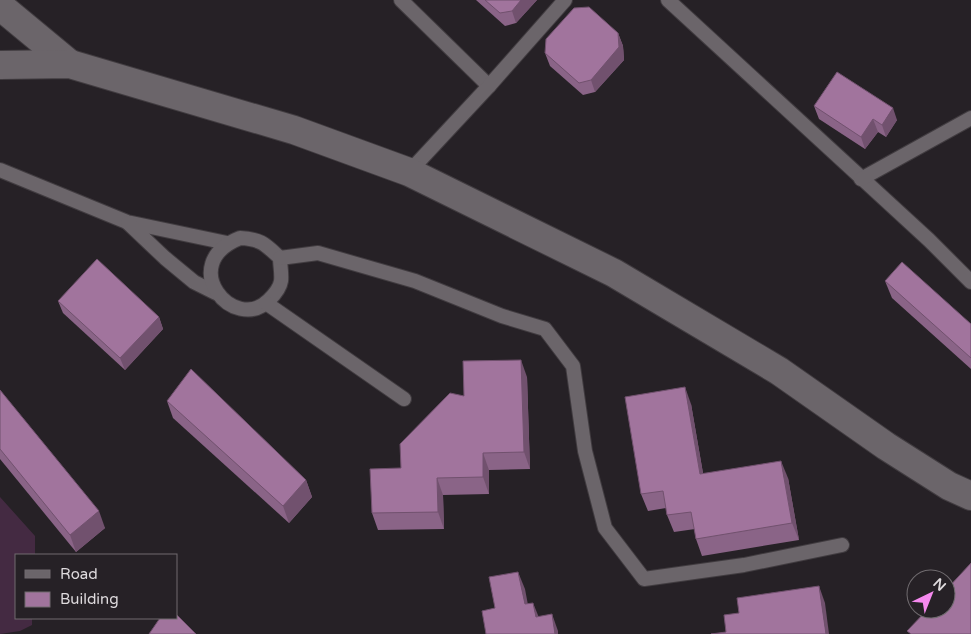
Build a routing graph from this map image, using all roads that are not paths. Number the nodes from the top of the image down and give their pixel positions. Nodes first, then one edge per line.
1 (401, 0) edge
2 (565, 0) edge
3 (668, 0) edge
4 (0, 6) edge
5 (70, 64) junction
6 (0, 65) edge
7 (489, 86) junction
8 (971, 118) edge
9 (0, 170) edge
10 (409, 172) junction
11 (861, 179) junction
12 (127, 222) junction
13 (227, 244) junction
14 (280, 258) junction
15 (971, 282) edge
16 (216, 292) junction
17 (266, 304) junction
18 (404, 399) dead end
19 (971, 496) edge
20 (842, 545) dead end

1 - 7 lane
2 - 7 lane
3 - 11 lane
4 - 5 street
5 - 6 street
5 - 10 street
7 - 10 lane
8 - 11 lane
9 - 12 lane
10 - 19 street
11 - 15 lane
12 - 13 lane
12 - 16 lane
13 - 14 lane
13 - 16 lane
14 - 17 lane
14 - 20 lane
16 - 17 lane
17 - 18 lane

